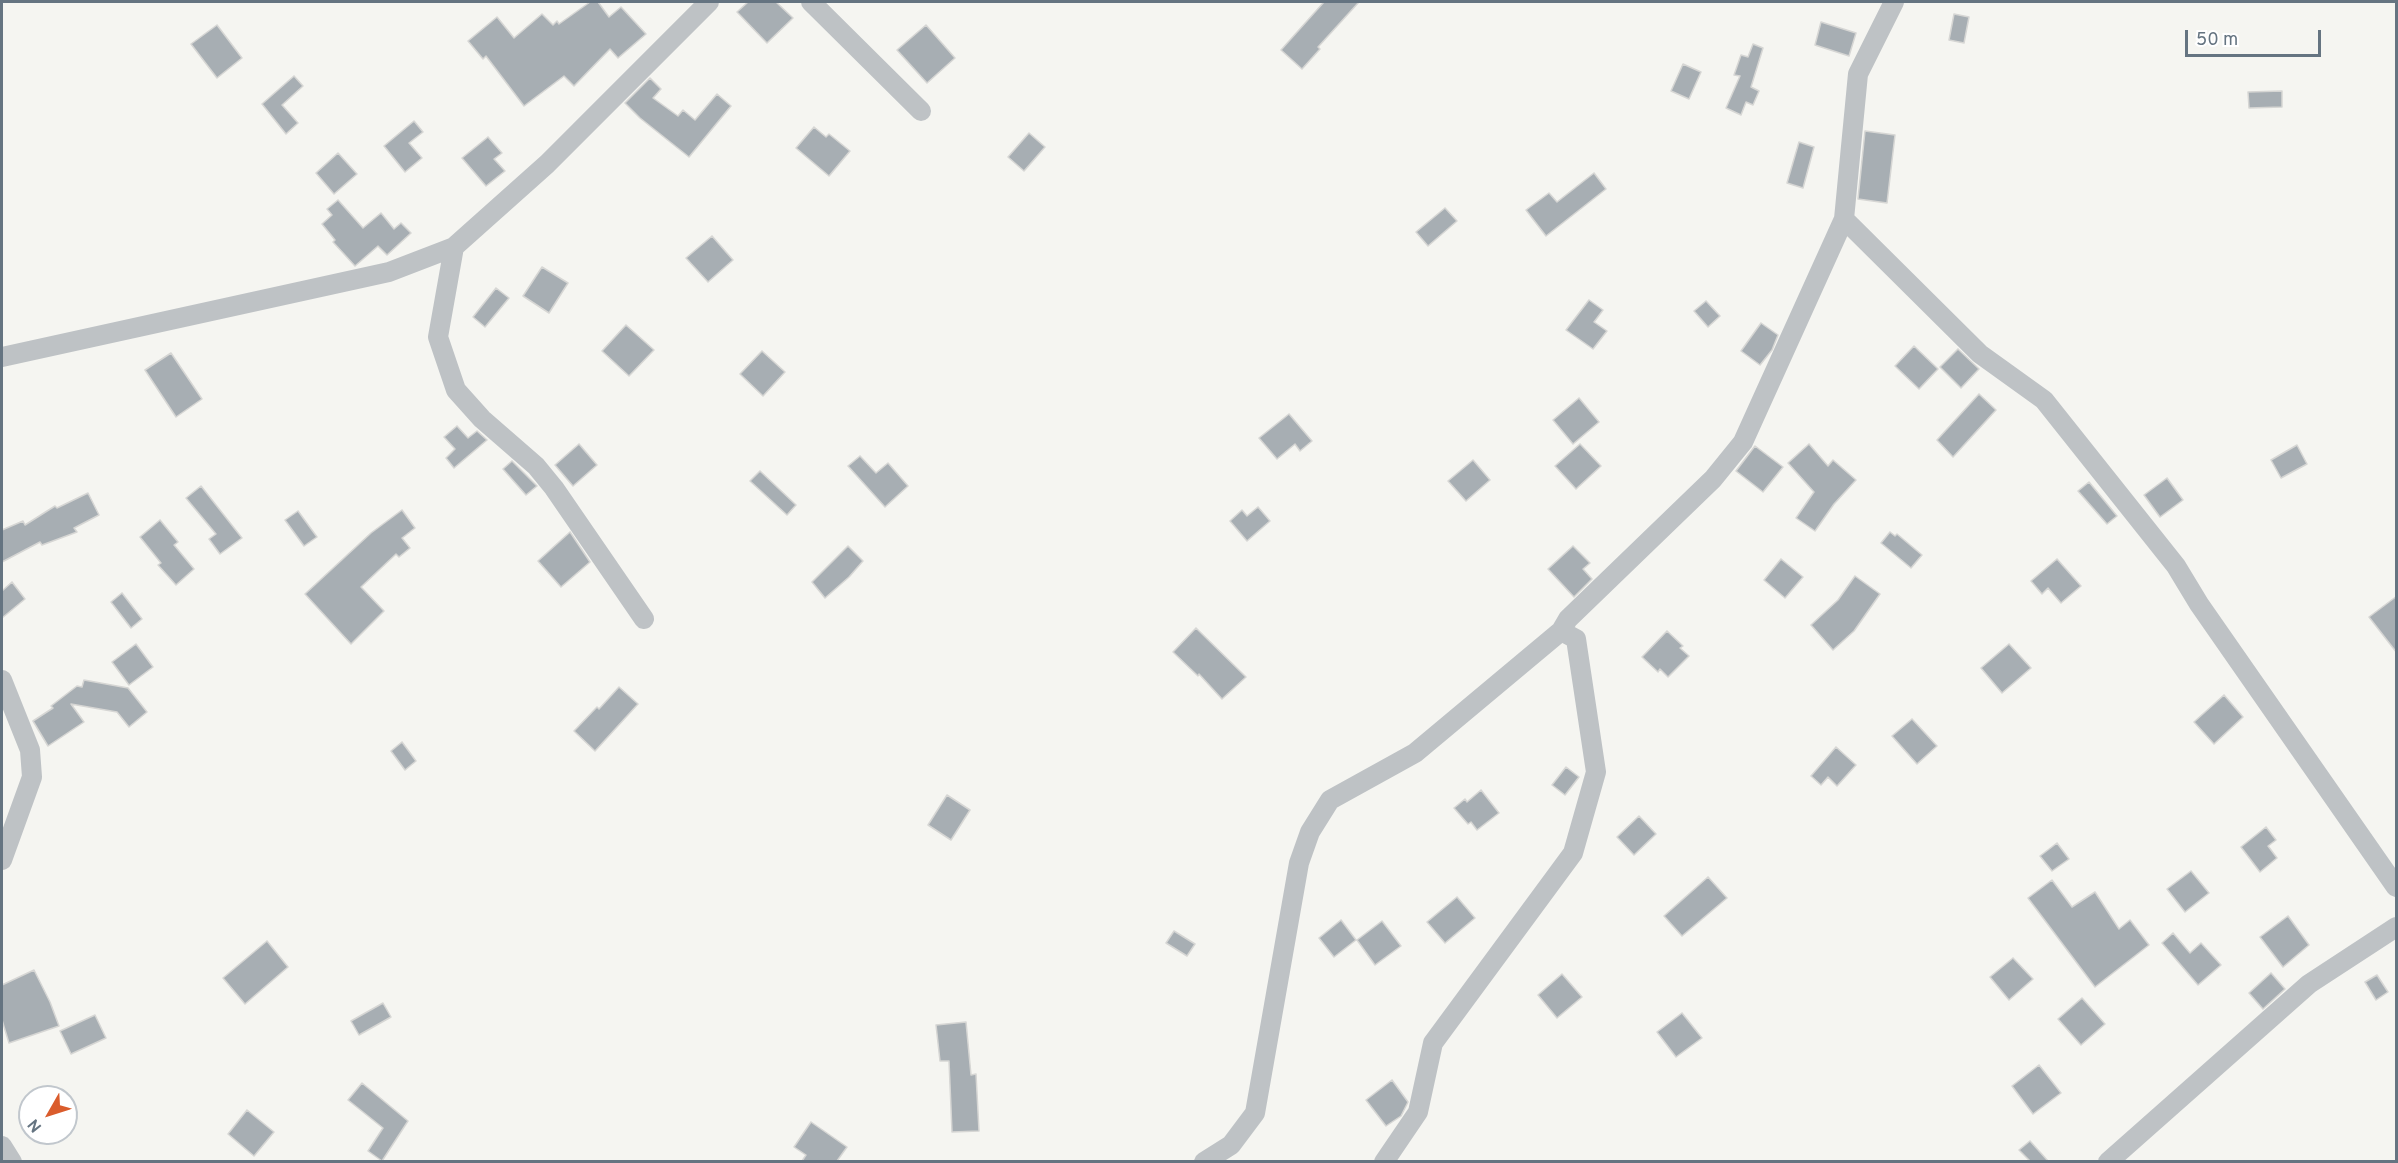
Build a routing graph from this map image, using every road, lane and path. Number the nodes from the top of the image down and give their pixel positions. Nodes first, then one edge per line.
1 (709, 2) edge
2 (811, 2) edge
3 (1894, 2) edge
4 (921, 111) dead end
5 (1844, 219) junction
6 (454, 247) junction
7 (2, 357) edge
8 (644, 619) dead end
9 (1561, 631) junction
10 (2, 680) edge
11 (2, 860) edge
12 (2397, 887) edge
13 (2397, 927) edge
14 (2, 1146) edge
15 (12, 1161) edge
16 (1204, 1161) edge
17 (1384, 1161) edge
18 (2108, 1161) edge

1 - 6 street
2 - 4 street
3 - 5 street
5 - 9 street
5 - 12 street
6 - 7 street
6 - 8 street
9 - 16 street
9 - 17 street
10 - 11 street
13 - 18 street
14 - 15 street

